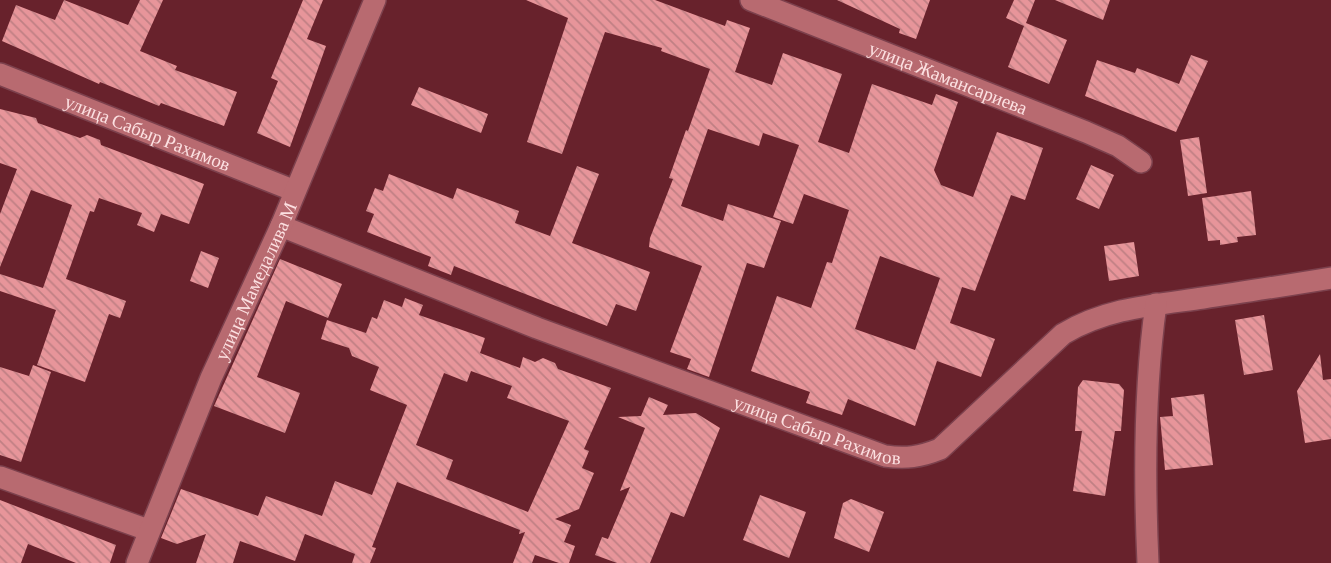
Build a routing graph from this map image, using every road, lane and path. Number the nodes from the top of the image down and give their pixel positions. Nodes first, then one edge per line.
1 (374, 0) edge
2 (751, 0) edge
3 (0, 74) edge
4 (1141, 162) dead end
5 (295, 191) junction
6 (281, 226) junction
7 (1331, 278) edge
8 (1156, 304) junction
9 (0, 477) edge
10 (148, 530) junction
11 (137, 563) edge
12 (1148, 563) edge

1 - 5 street, улица Мамедалива М
2 - 4 street, улица Жамансариева
3 - 5 street, улица Сабыр Рахимов
5 - 6 street, улица Мамедалива М
6 - 8 street, улица Сабыр Рахимов
6 - 10 street, улица Мамедалива М
7 - 8 street, улица Сабыр Рахимов
8 - 12 street
9 - 10 street
10 - 11 street, улица Мамедалива М

